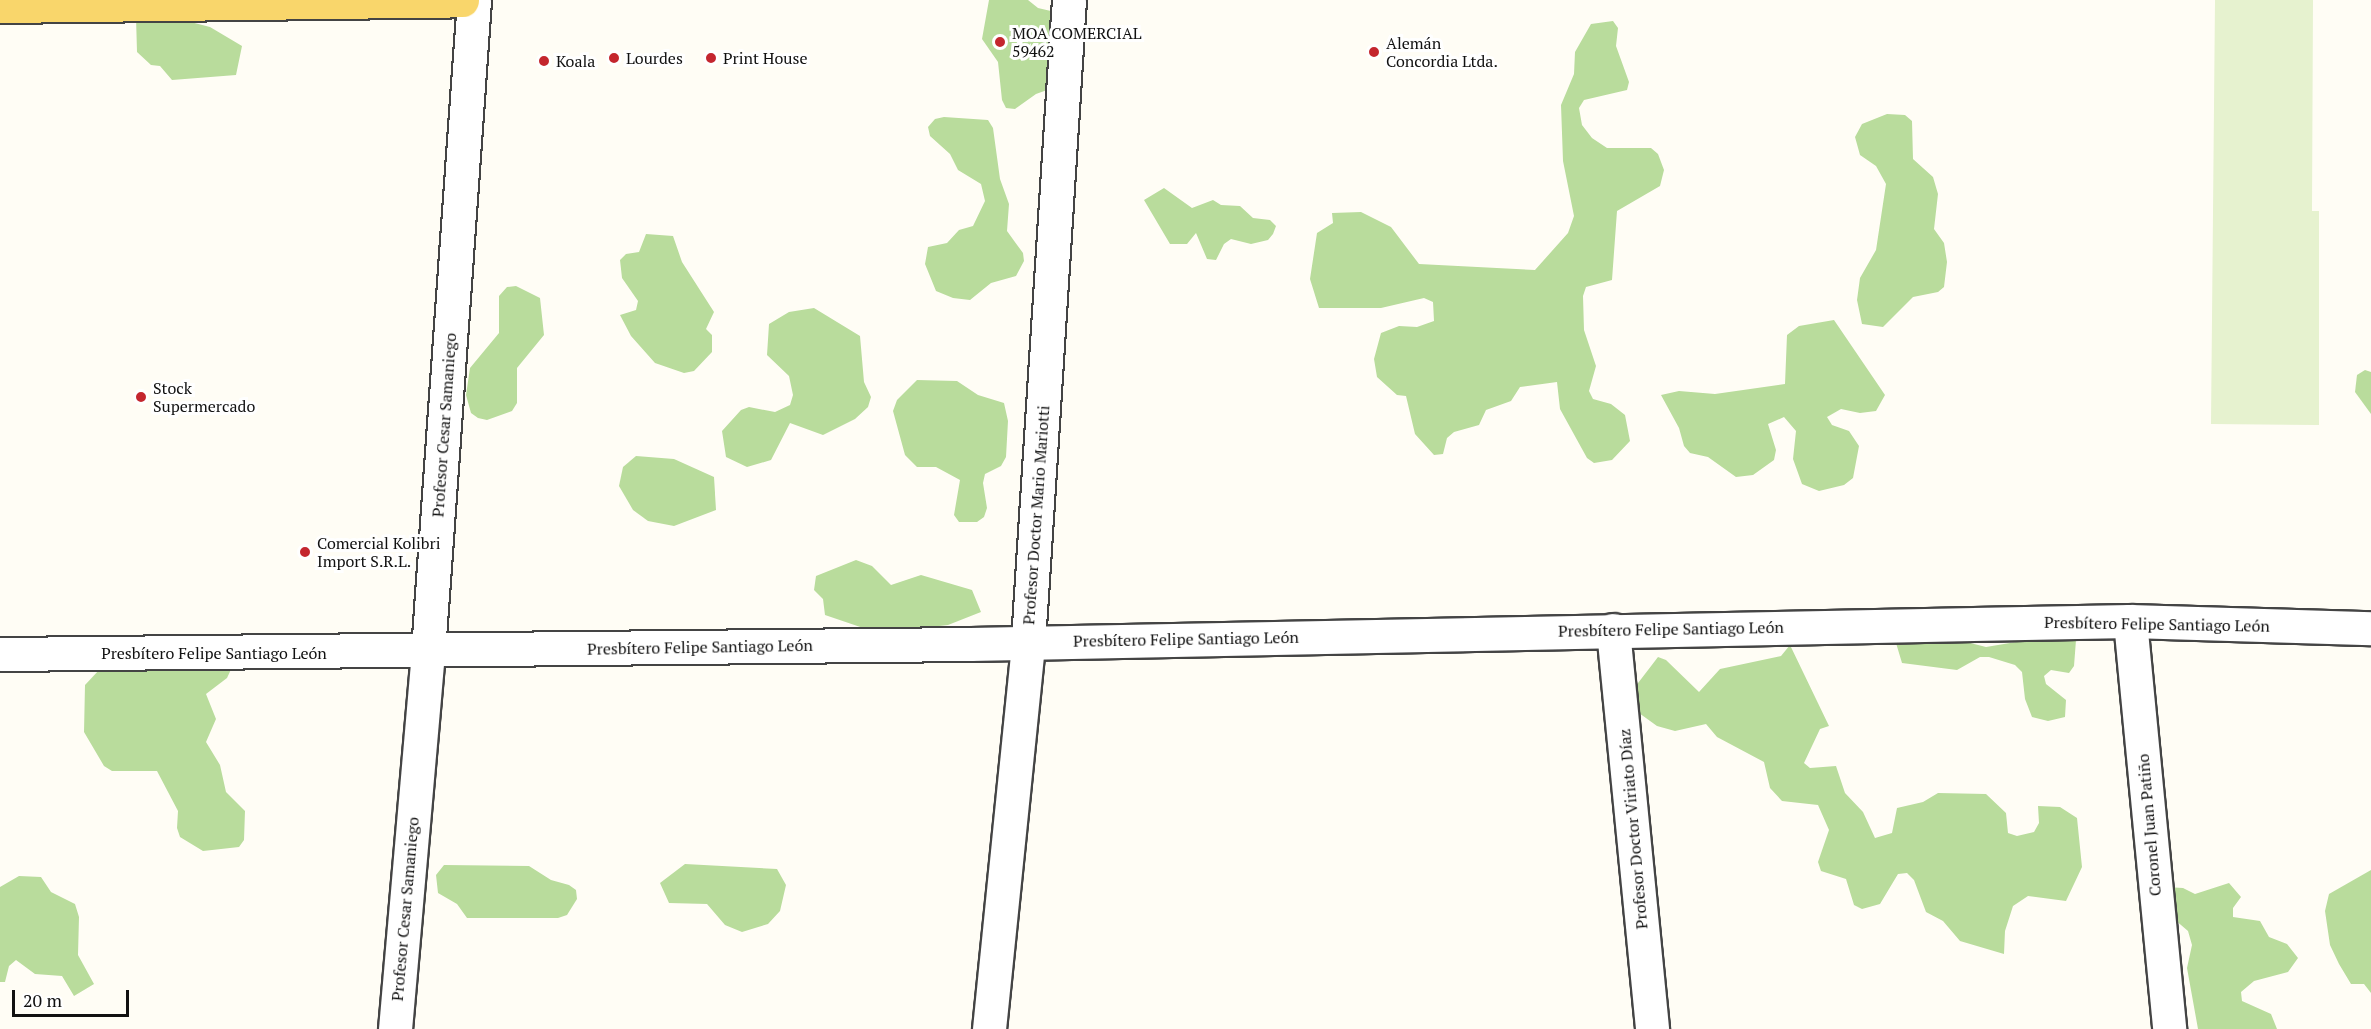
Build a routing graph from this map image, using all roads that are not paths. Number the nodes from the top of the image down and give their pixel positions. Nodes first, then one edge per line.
1 (462, 0) edge
2 (474, 0) edge
3 (1069, 0) edge
4 (0, 6) edge
5 (2130, 621) junction
6 (2371, 628) edge
7 (1613, 630) junction
8 (1028, 642) junction
9 (428, 651) junction
10 (0, 654) edge
11 (395, 1029) edge
12 (989, 1029) edge
13 (1652, 1029) edge
14 (2169, 1029) edge

1 - 4 main road
2 - 9 street, Profesor Cesar Samaniego
3 - 8 street, Profesor Doctor Mario Mariotti
5 - 6 street, Presbítero Felipe Santiago León
5 - 7 street, Presbítero Felipe Santiago León
5 - 14 street, Coronel Juan Patiño
7 - 8 street, Presbítero Felipe Santiago León
7 - 13 street, Profesor Doctor Viriato Díaz
8 - 9 street, Presbítero Felipe Santiago León
8 - 12 street, Profesor Doctor Mario Mariotti
9 - 10 street, Presbítero Felipe Santiago León
9 - 11 street, Profesor Cesar Samaniego

